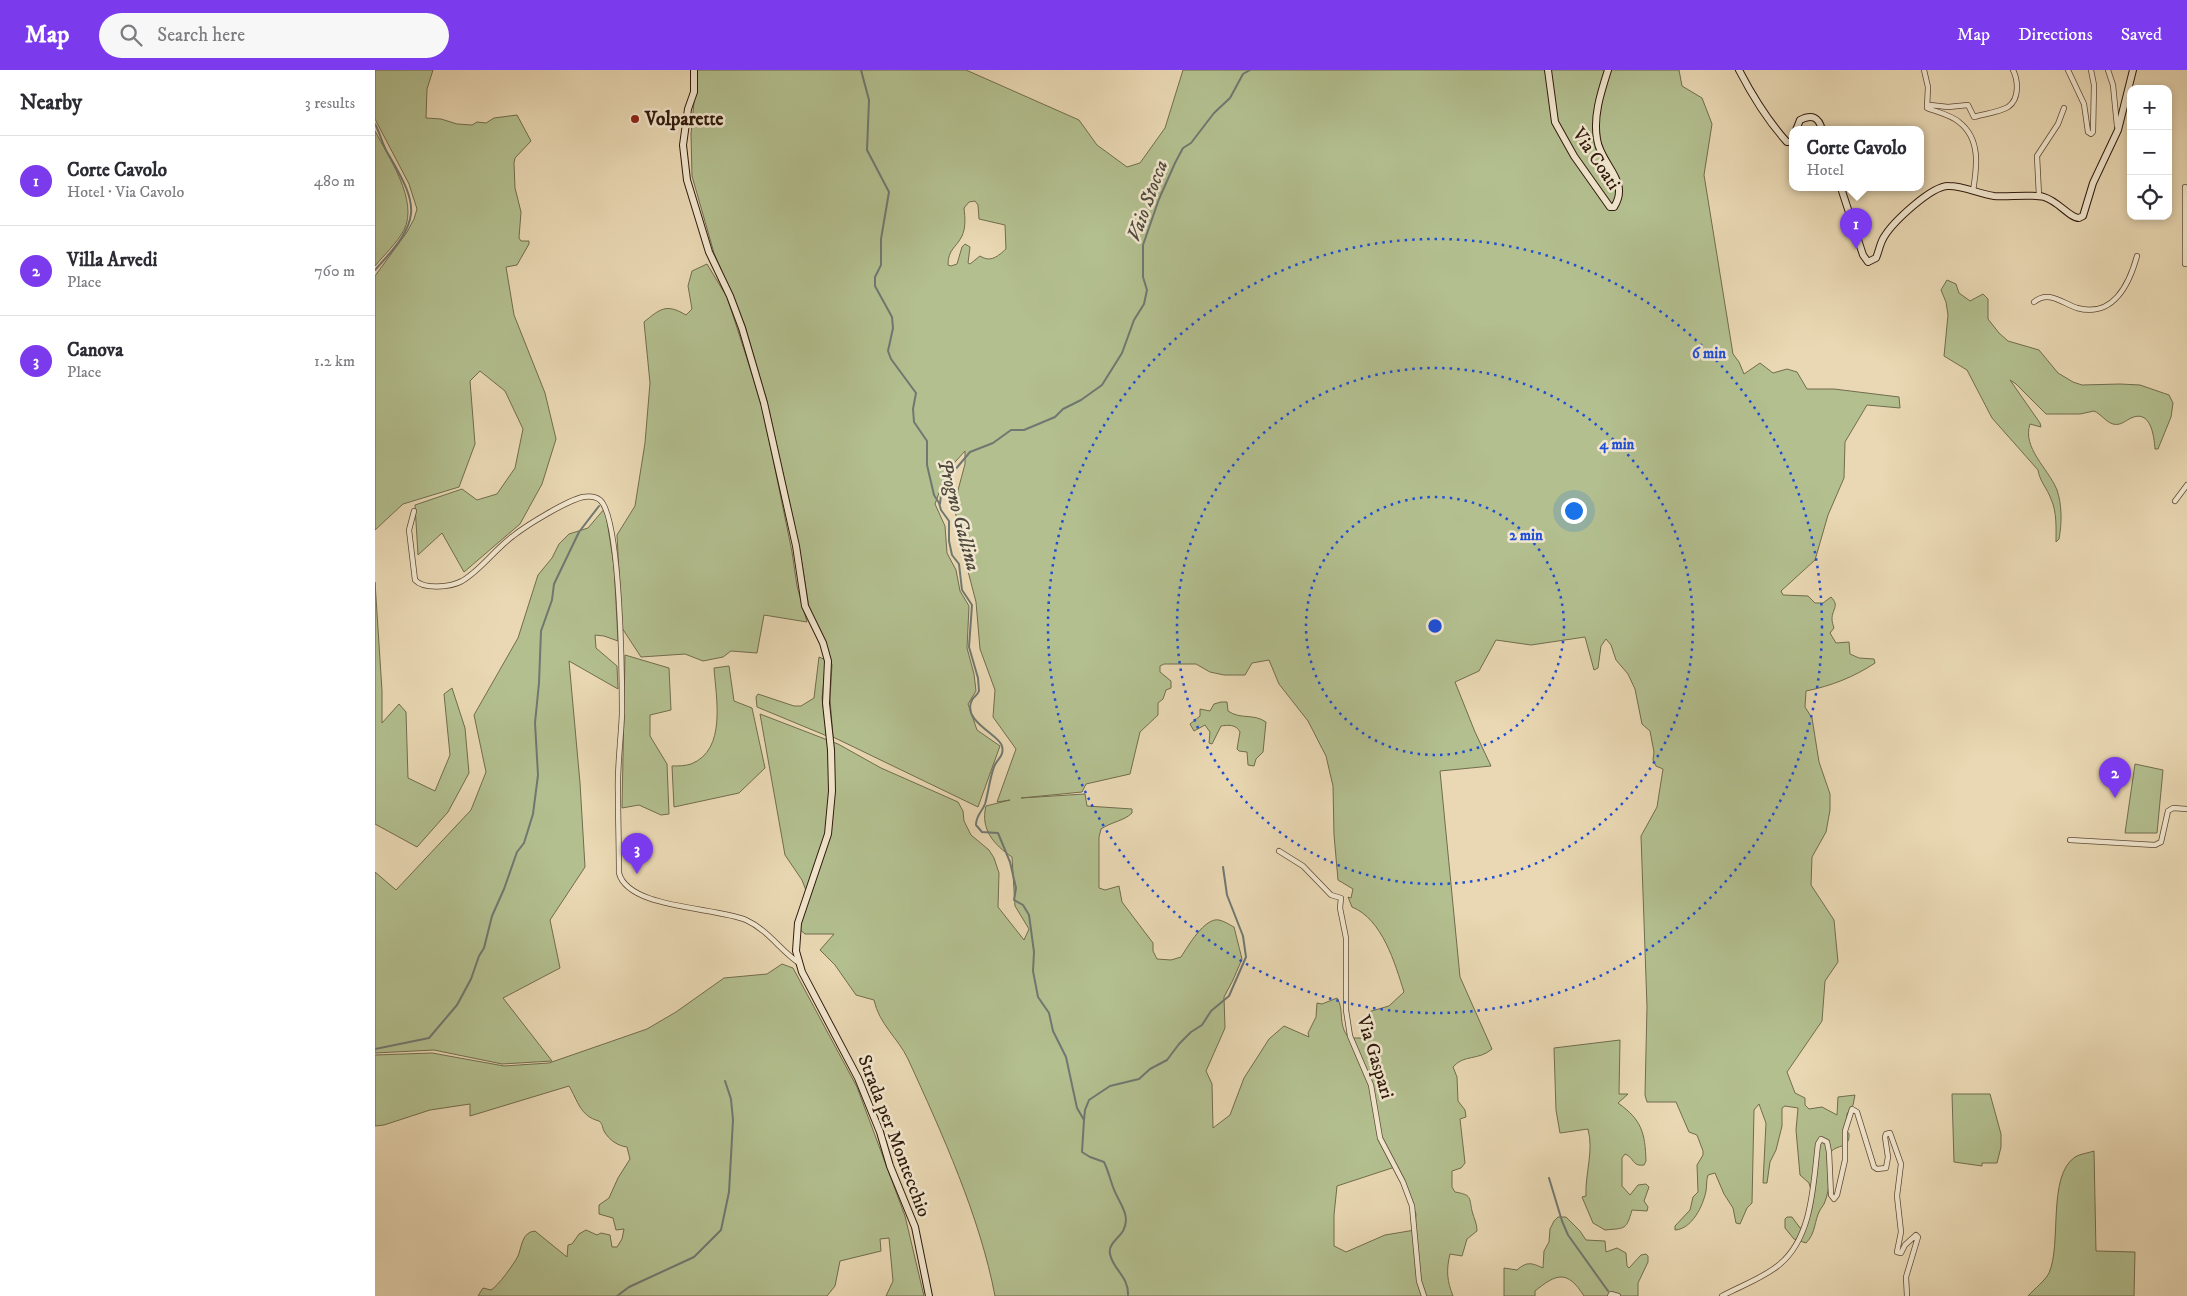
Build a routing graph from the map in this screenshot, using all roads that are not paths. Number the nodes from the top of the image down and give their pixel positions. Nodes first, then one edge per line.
1 (694, 70) edge
2 (1548, 70) edge
3 (1608, 70) edge
4 (1739, 70) edge
5 (1924, 70) edge
6 (2013, 70) edge
7 (2068, 70) edge
8 (2091, 70) edge
9 (2108, 70) edge
10 (2133, 70) edge
11 (1927, 108) junction
12 (2064, 108) dead end
13 (1798, 126) edge
14 (1822, 126) edge
15 (2118, 130) junction
16 (1789, 142) edge
17 (2185, 187) dead end
18 (1842, 191) edge
19 (1973, 191) junction
20 (2039, 196) junction
21 (2137, 256) dead end
22 (2187, 264) edge
23 (2034, 302) dead end
24 (2187, 485) edge
25 (2175, 501) dead end
26 (414, 511) dead end
27 (2187, 810) edge
28 (2070, 840) dead end
29 (1279, 851) dead end
30 (799, 963) junction
31 (929, 1296) edge
32 (1424, 1296) edge
33 (1609, 1296) edge
34 (1618, 1296) edge
35 (1722, 1296) edge
36 (1907, 1296) edge

1 - 30 street, Strada per Montecchio
2 - 3 street, Via Coati
4 - 16 street
5 - 11 street
6 - 11 street
7 - 8 street
9 - 15 street
10 - 15 street
11 - 19 street
12 - 20 street
13 - 14 street
15 - 20 street
17 - 22 street
18 - 19 street
19 - 20 street
21 - 23 street
24 - 25 street
26 - 30 street
27 - 28 street
29 - 32 street, Via Gaspari
30 - 31 street, Strada per Montecchio
33 - 34 street
35 - 36 street

